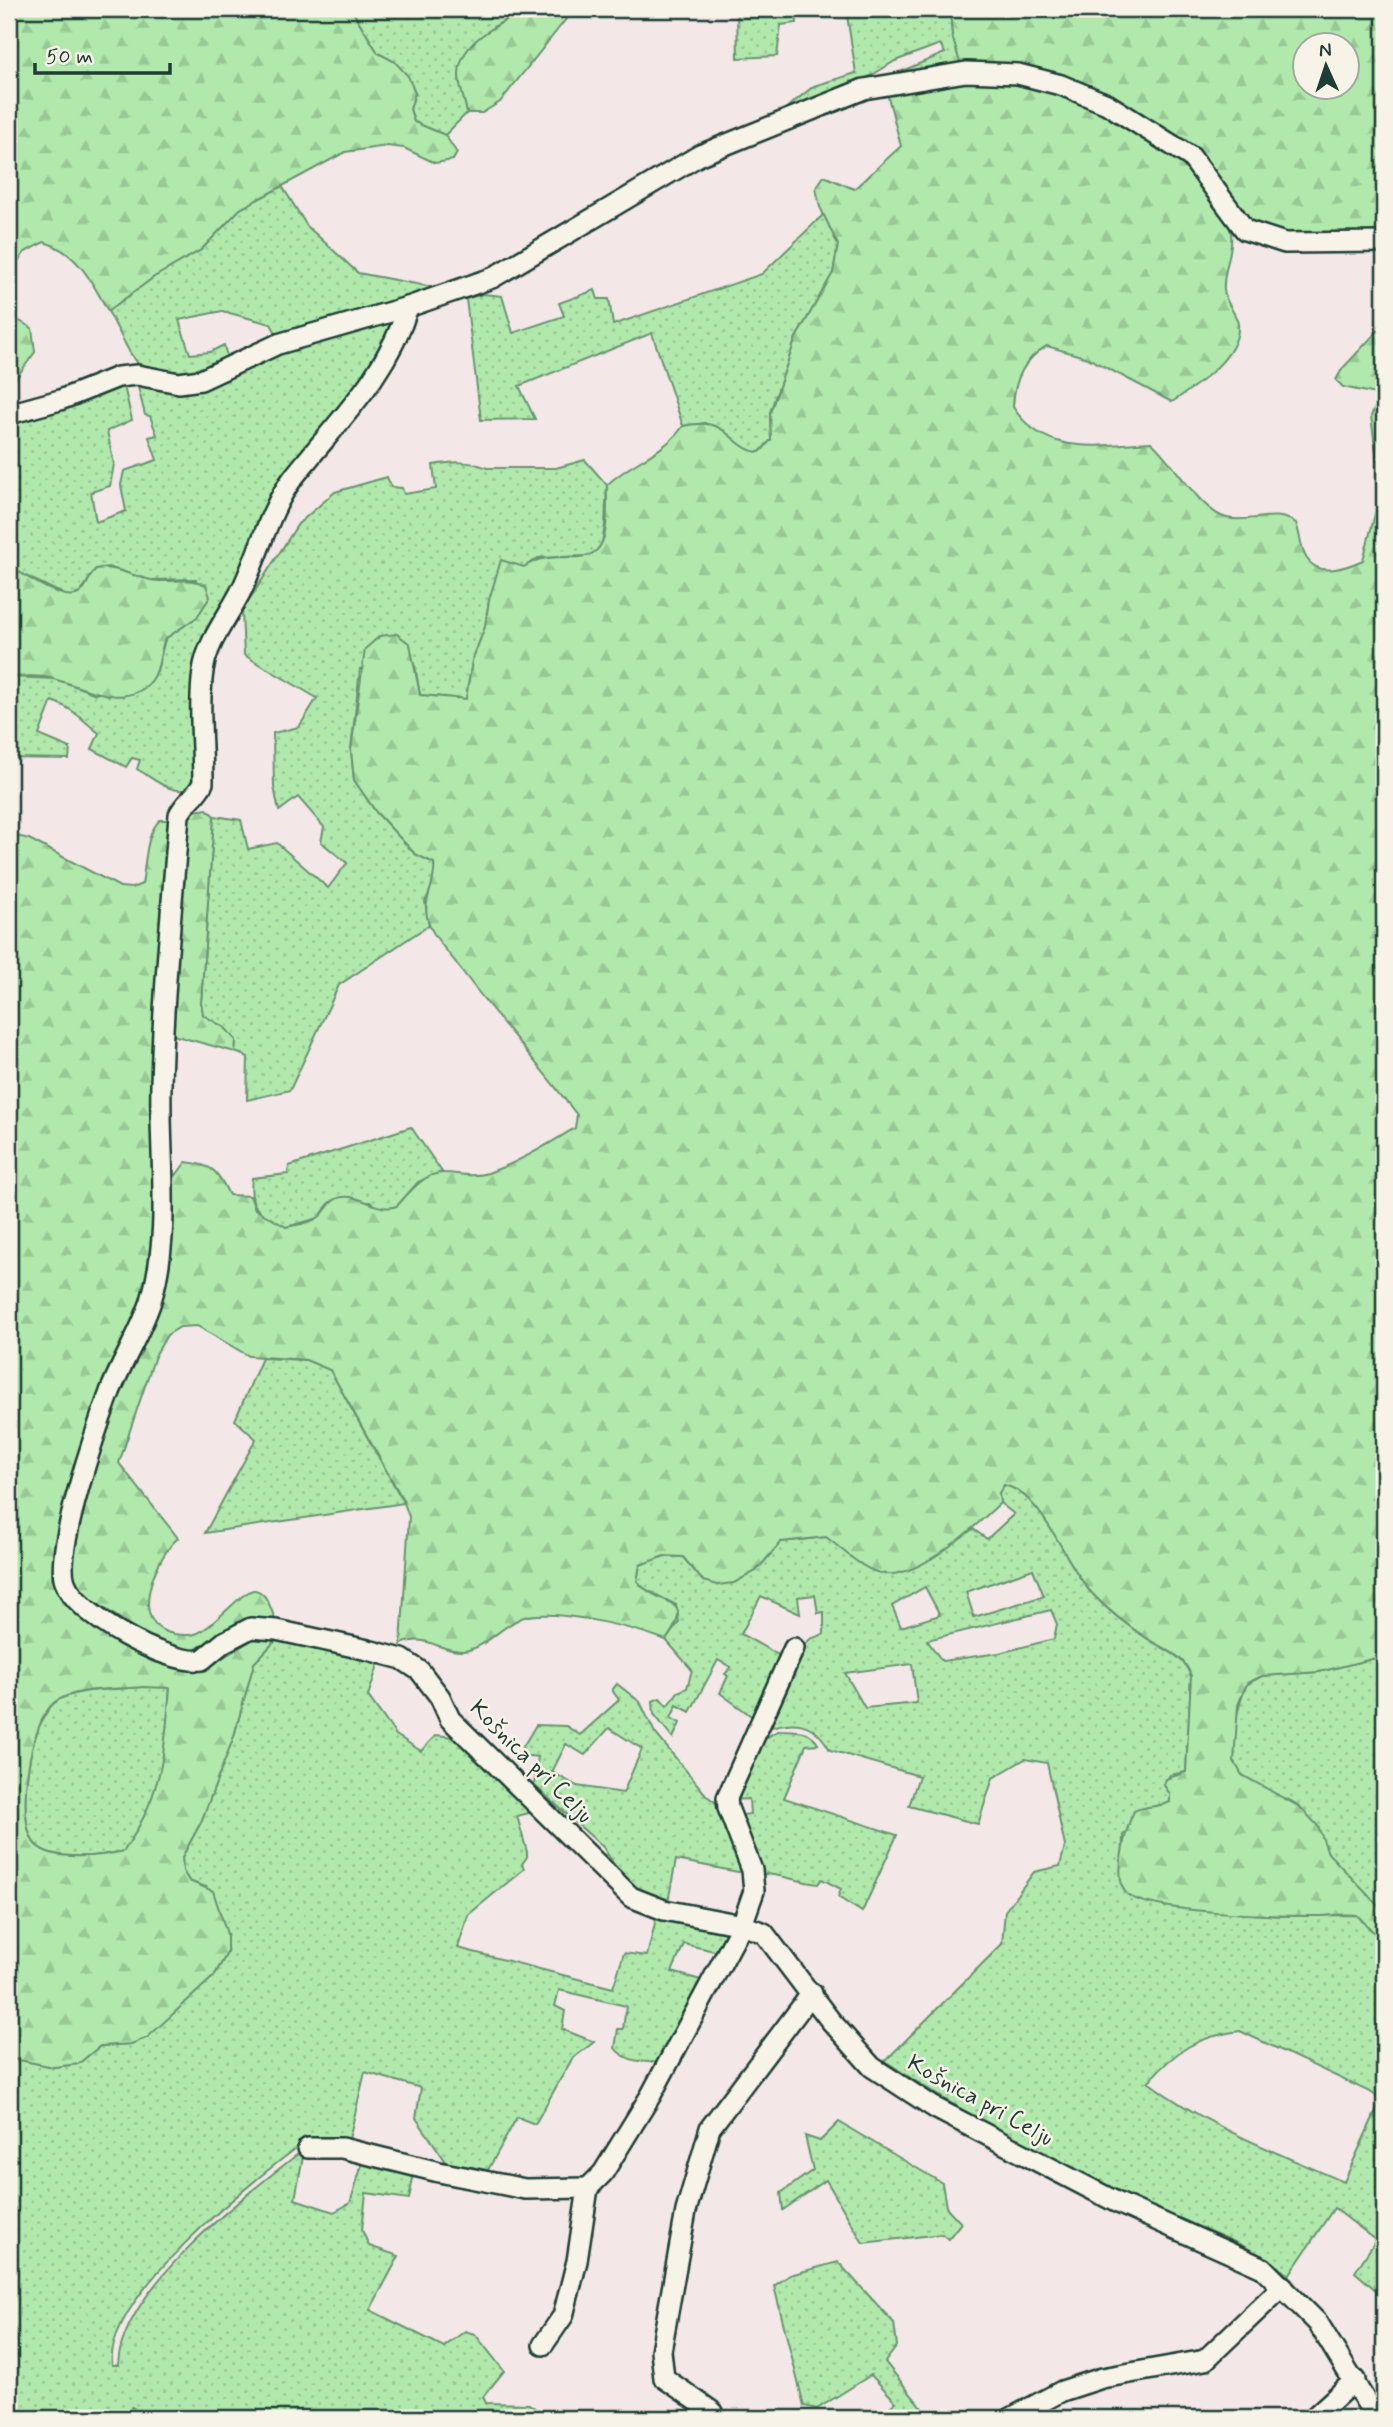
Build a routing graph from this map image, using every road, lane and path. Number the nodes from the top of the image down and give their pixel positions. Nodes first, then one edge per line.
1 (1384, 242) edge
2 (408, 307) junction
3 (9, 414) edge
4 (794, 1648) dead end
5 (742, 1925) junction
6 (812, 1993) junction
7 (308, 2148) dead end
8 (588, 2188) junction
9 (1283, 2286) junction
10 (543, 2345) dead end
11 (1355, 2380) junction
12 (713, 2412) dead end
13 (1011, 2418) edge
14 (1313, 2418) edge
15 (1376, 2418) edge

1 - 2 street
2 - 3 street
2 - 5 street, Košnica pri Celju
4 - 5 street
5 - 6 street, Košnica pri Celju
5 - 8 street
6 - 9 street, Košnica pri Celju
6 - 12 street
7 - 8 street
8 - 10 street
9 - 11 street, Košnica pri Celju
9 - 13 street
11 - 14 street
11 - 15 street, Košnica pri Celju

